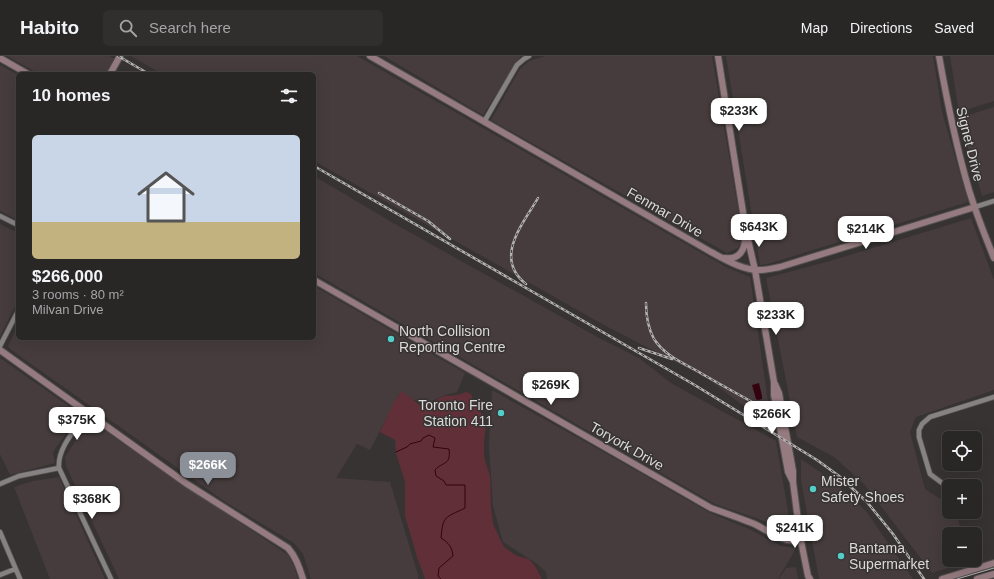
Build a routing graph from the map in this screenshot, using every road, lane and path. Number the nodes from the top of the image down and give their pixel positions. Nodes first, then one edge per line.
1 (120, 56) edge
2 (370, 56) edge
3 (529, 56) edge
4 (718, 56) edge
5 (940, 56) edge
6 (0, 58) edge
7 (24, 72) edge
8 (111, 72) edge
9 (484, 122) junction
10 (994, 201) edge
11 (975, 207) junction
12 (0, 216) edge
13 (16, 225) edge
14 (746, 231) junction
15 (720, 257) junction
16 (994, 258) edge
17 (755, 270) junction
18 (316, 281) edge
19 (16, 315) edge
20 (0, 346) edge
21 (0, 350) edge
22 (994, 397) edge
23 (87, 412) junction
24 (59, 468) junction
25 (942, 483) dead end
26 (0, 484) edge
27 (0, 532) edge
28 (799, 536) junction
29 (994, 563) edge
30 (15, 569) junction
31 (994, 574) edge
32 (0, 575) edge
33 (809, 578) edge
34 (20, 579) edge
35 (111, 579) edge
36 (303, 579) edge
37 (942, 579) edge
38 (978, 579) edge

1 - 8 street
2 - 9 street, Fenmar Drive
3 - 9 street
4 - 14 street
5 - 11 street, Signet Drive
6 - 7 street
9 - 15 street, Fenmar Drive
10 - 11 street, Fenmar Drive
11 - 16 street, Signet Drive
11 - 17 street, Fenmar Drive
12 - 13 street
14 - 15 street
14 - 17 street
15 - 17 street, Fenmar Drive
17 - 28 street
18 - 28 street, Toryork Drive
19 - 20 street
21 - 23 street
22 - 25 street
23 - 24 street
23 - 36 street
24 - 26 street
24 - 35 street
27 - 30 street
28 - 33 street
29 - 37 street
30 - 32 street
30 - 34 street
31 - 38 street

